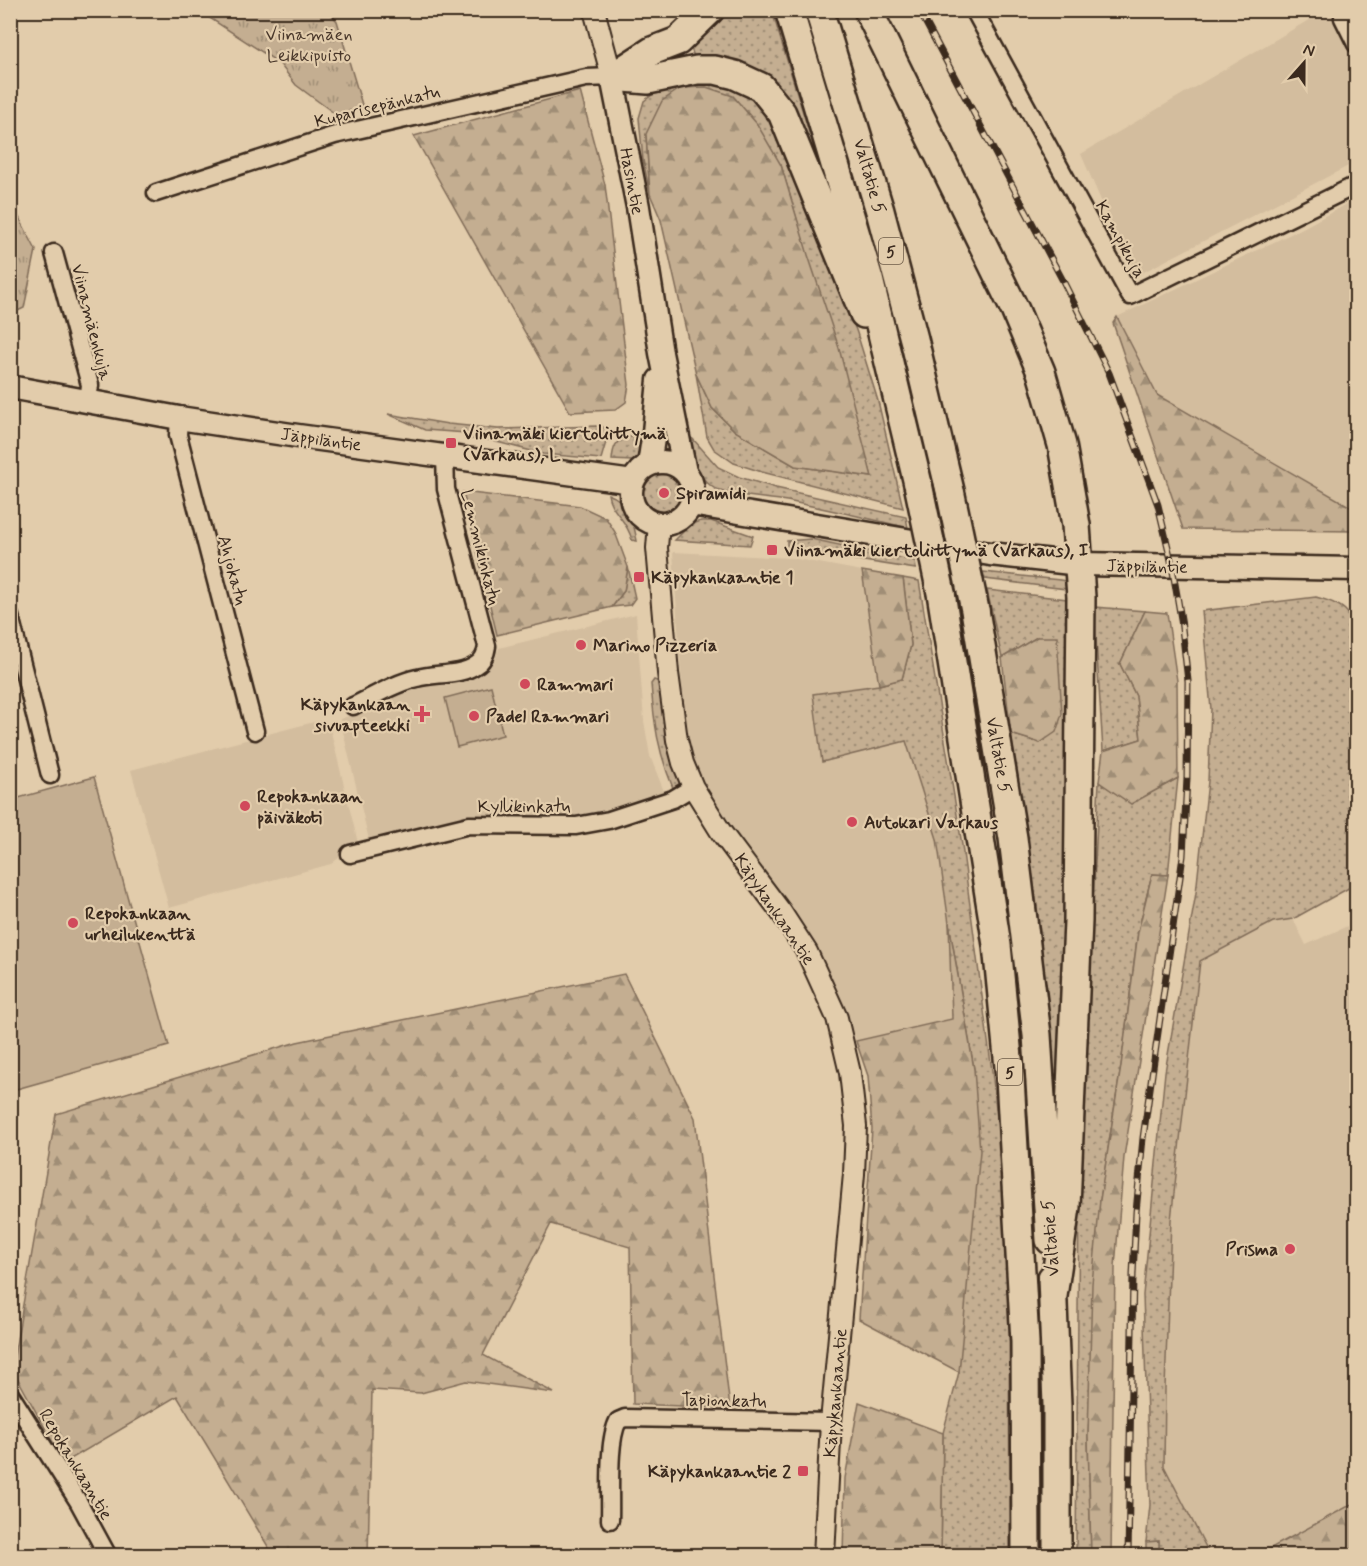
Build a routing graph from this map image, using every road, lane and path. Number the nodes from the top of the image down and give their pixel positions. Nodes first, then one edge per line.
1 (594, 10) edge
2 (710, 10) edge
3 (789, 10) edge
4 (819, 10) edge
5 (868, 10) edge
6 (974, 10) edge
7 (1352, 10) edge
8 (1356, 44) edge
9 (612, 77) junction
10 (1356, 185) edge
11 (156, 193) dead end
12 (54, 253) dead end
13 (661, 353) junction
14 (892, 376) junction
15 (10, 387) edge
16 (88, 401) junction
17 (178, 418) junction
18 (445, 456) junction
19 (649, 465) junction
20 (685, 472) junction
21 (633, 482) junction
22 (691, 504) junction
23 (660, 524) junction
24 (1080, 564) junction
25 (1356, 569) edge
26 (10, 616) edge
27 (353, 706) dead end
28 (255, 731) dead end
29 (50, 775) dead end
30 (693, 786) junction
31 (350, 854) dead end
32 (1053, 1296) junction
33 (10, 1394) edge
34 (831, 1422) junction
35 (610, 1520) dead end
36 (108, 1556) edge
37 (824, 1556) edge
38 (1026, 1556) edge
39 (1057, 1556) edge

1 - 9 street, Hasintie
2 - 9 highway
3 - 14 highway, Valtatie 5 / 5
4 - 32 highway, Valtatie 5 / 5, bridge
5 - 24 highway
6 - 10 street, Kampikuja
7 - 8 street
9 - 11 street, Kuparisepänkatu
9 - 13 main road, Hasintie
9 - 14 highway
12 - 16 street, Viinamäenkuja
13 - 19 main road, Hasintie
13 - 20 main road, Hasintie
14 - 38 highway, Valtatie 5 / 5, bridge
15 - 16 main road, Jäppiläntie
16 - 17 main road, Jäppiläntie
17 - 18 main road, Jäppiläntie
17 - 28 street, Ahjokatu
18 - 21 main road, Jäppiläntie
18 - 27 street, Lemmikinkatu
19 - 20 main road
19 - 21 main road
20 - 22 main road
21 - 23 main road
22 - 23 main road
22 - 24 main road, Jäppiläntie
23 - 30 street, Käpykankaantie
24 - 25 main road, Jäppiläntie
24 - 32 highway
26 - 29 street
30 - 31 street, Kyllikinkatu
30 - 34 street, Käpykankaantie
32 - 39 highway, Valtatie 5 / 5
33 - 36 street, Repokankaantie
34 - 35 street, Tapionkatu
34 - 37 street, Käpykankaantie

